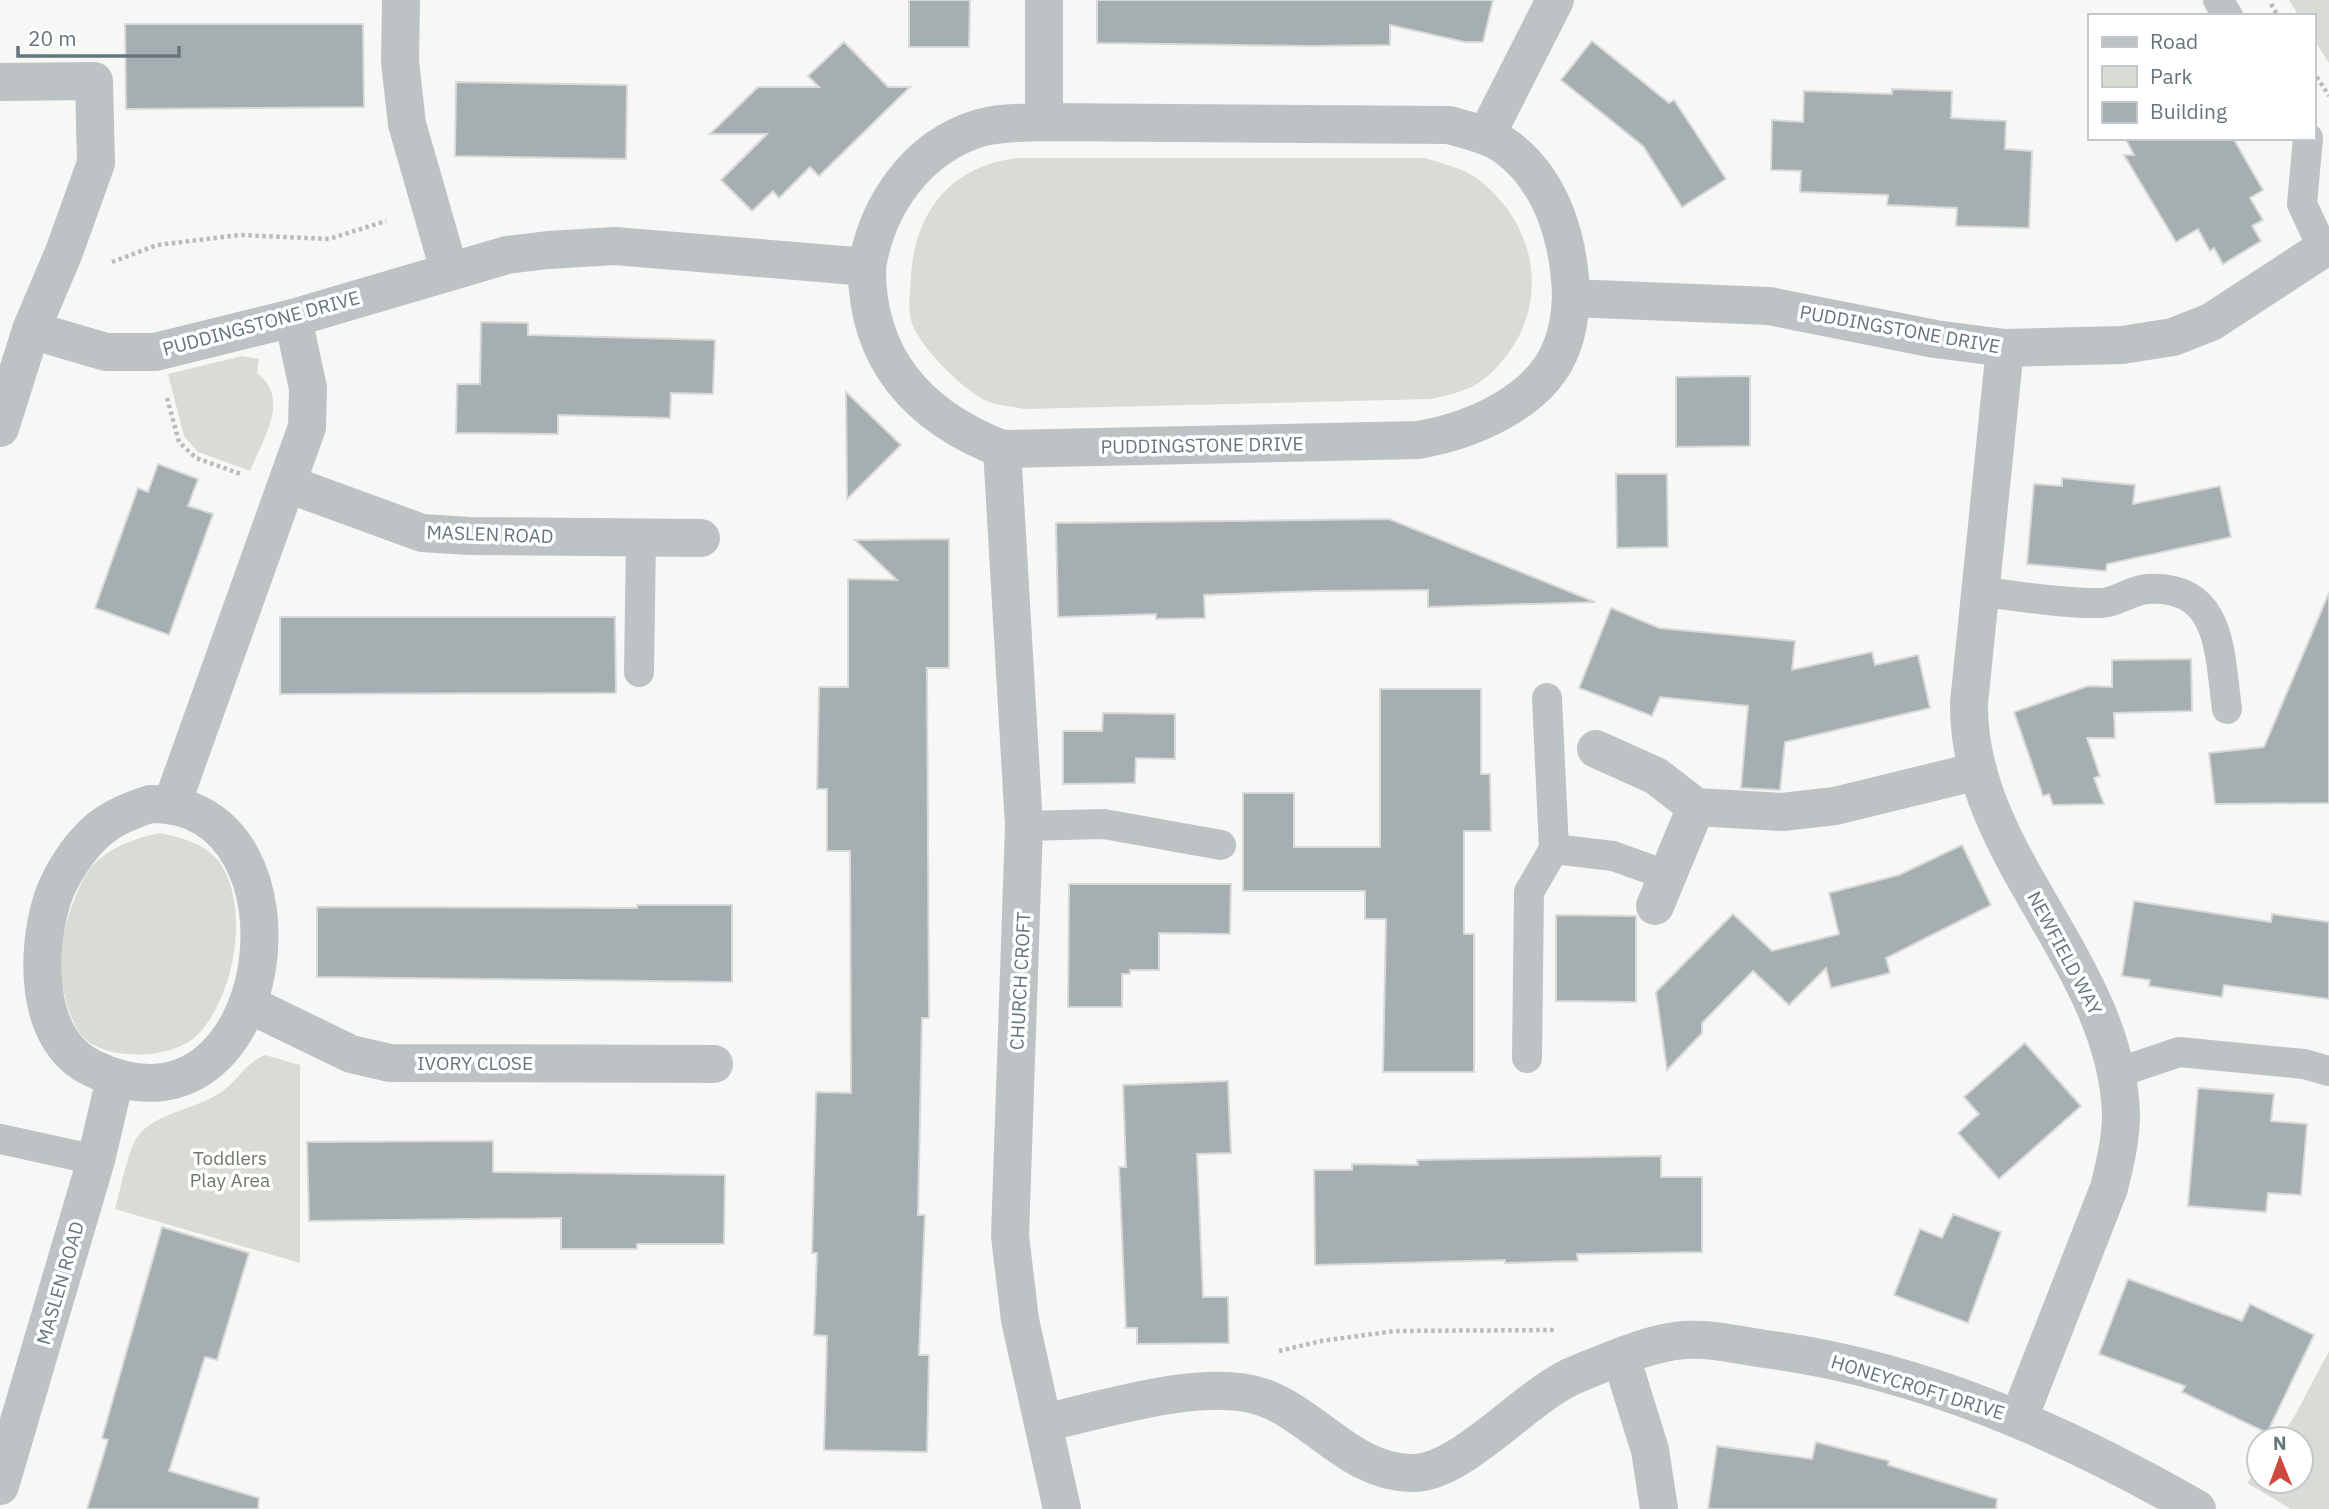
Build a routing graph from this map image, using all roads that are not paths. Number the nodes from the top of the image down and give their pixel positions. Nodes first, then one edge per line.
1 (401, 0) edge
2 (1044, 0) edge
3 (1555, 0) edge
4 (0, 82) edge
5 (1044, 122) junction
6 (1486, 136) junction
7 (2308, 140) edge
8 (2326, 247) edge
9 (867, 267) junction
10 (449, 270) junction
11 (1571, 298) junction
12 (293, 318) junction
13 (31, 330) junction
14 (2005, 348) junction
15 (0, 428) edge
16 (1002, 449) junction
17 (287, 487) junction
18 (641, 538) junction
19 (701, 538) dead end
20 (1982, 592) junction
21 (639, 672) dead end
22 (1547, 698) dead end
23 (2227, 709) dead end
24 (1596, 749) dead end
25 (1978, 771) junction
26 (172, 804) junction
27 (1696, 807) junction
28 (1024, 826) junction
29 (1221, 845) dead end
30 (1554, 849) junction
31 (1660, 890) joint
32 (248, 1004) junction
33 (1527, 1058) dead end
34 (714, 1064) dead end
35 (2329, 1072) edge
36 (2117, 1073) junction
37 (115, 1079) junction
38 (0, 1139) edge
39 (96, 1160) junction
40 (1621, 1357) junction
41 (2020, 1418) junction
42 (1043, 1423) junction
43 (0, 1486) edge
44 (1062, 1509) edge
45 (1659, 1509) edge
46 (2196, 1509) edge

1 - 10 street
2 - 5 street
3 - 6 street
4 - 13 street
5 - 6 street, PUDDINGSTONE DRIVE
5 - 9 street, PUDDINGSTONE DRIVE
6 - 11 street, PUDDINGSTONE DRIVE
7 - 8 lane
8 - 14 street, PUDDINGSTONE DRIVE
9 - 10 street, PUDDINGSTONE DRIVE
9 - 16 street, PUDDINGSTONE DRIVE
10 - 12 street, PUDDINGSTONE DRIVE
11 - 14 street, PUDDINGSTONE DRIVE
11 - 16 street, PUDDINGSTONE DRIVE
12 - 13 street, PUDDINGSTONE DRIVE
12 - 17 street
13 - 15 street
14 - 20 street, NEWFIELD WAY
16 - 28 street, CHURCH CROFT
17 - 18 street, MASLEN ROAD
17 - 26 street
18 - 19 street, MASLEN ROAD
18 - 21 lane
20 - 23 lane
20 - 25 street, NEWFIELD WAY
22 - 30 lane
24 - 27 street
25 - 27 street
25 - 36 street, NEWFIELD WAY
26 - 32 street
26 - 37 street
27 - 31 street
28 - 29 lane
28 - 42 street, CHURCH CROFT
30 - 31 lane
30 - 33 lane
32 - 34 street, IVORY CLOSE
32 - 37 street
35 - 36 lane
36 - 41 street, NEWFIELD WAY
37 - 39 street, MASLEN ROAD
38 - 39 lane
39 - 43 street, MASLEN ROAD
40 - 41 street, HONEYCROFT DRIVE
40 - 42 street, HONEYCROFT DRIVE
40 - 45 street
41 - 46 street, HONEYCROFT DRIVE
42 - 44 street, CHURCH CROFT

